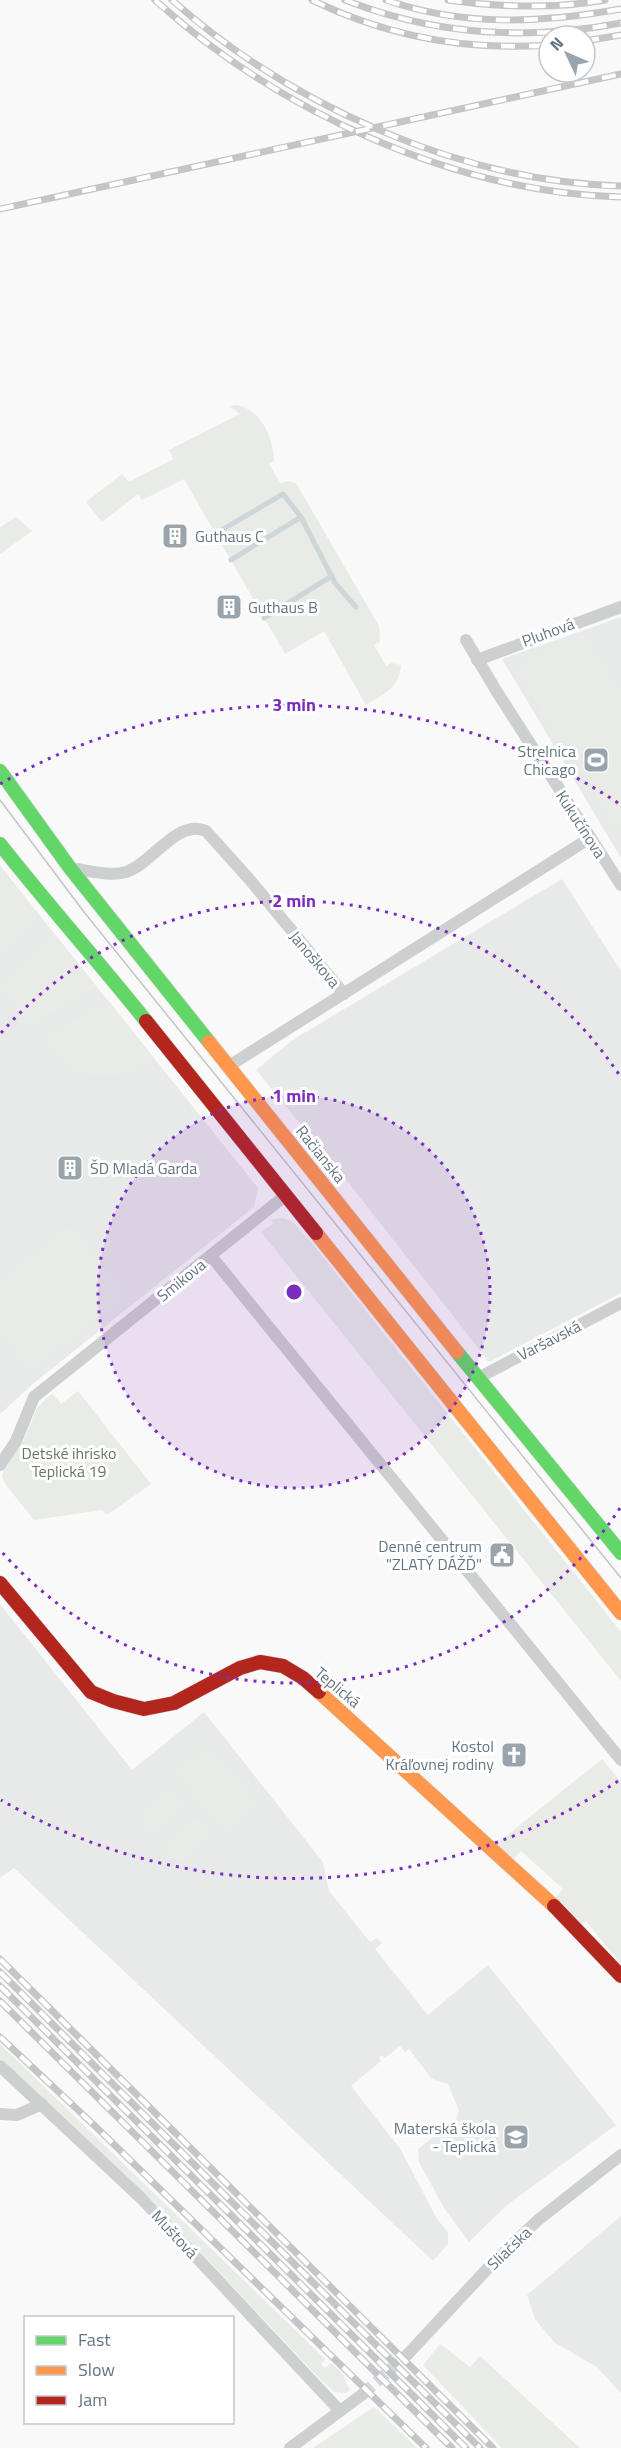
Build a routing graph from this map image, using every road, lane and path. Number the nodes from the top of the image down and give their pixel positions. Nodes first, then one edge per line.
1 (621, 607) edge
2 (466, 640) dead end
3 (477, 660) junction
4 (0, 771) edge
5 (590, 838) junction
6 (0, 844) edge
7 (70, 868) junction
8 (621, 885) edge
9 (344, 994) junction
10 (229, 1066) junction
11 (286, 1195) junction
12 (211, 1256) junction
13 (621, 1303) edge
14 (478, 1378) junction
15 (0, 1465) edge
16 (621, 1553) edge
17 (0, 1583) edge
18 (621, 1613) edge
19 (621, 1760) edge
20 (621, 1976) edge
21 (0, 2066) edge
22 (42, 2104) junction
23 (0, 2114) edge
24 (621, 2155) edge
25 (408, 2354) tunnel mouth
26 (363, 2394) tunnel mouth
27 (340, 2411) junction
28 (290, 2448) edge

1 - 3 street, Pluhová
2 - 3 street, Kukučínova
3 - 5 street, Kukučínova
4 - 7 main road, Račianska
5 - 8 street, Kukučínova
5 - 9 street, Janoškova
6 - 11 main road
7 - 9 street, Janoškova
7 - 10 main road, Račianska
9 - 10 street, Janoškova
10 - 14 main road, Račianska
11 - 12 street, Smikova
11 - 18 main road
12 - 15 street, Smikova
12 - 19 street
13 - 14 street, Varšavská
14 - 16 main road, Račianska
17 - 20 main road, Teplická
21 - 22 street, Muštová
22 - 23 street
22 - 27 street, Muštová
24 - 25 street, Sliačska
26 - 27 street
27 - 28 street

